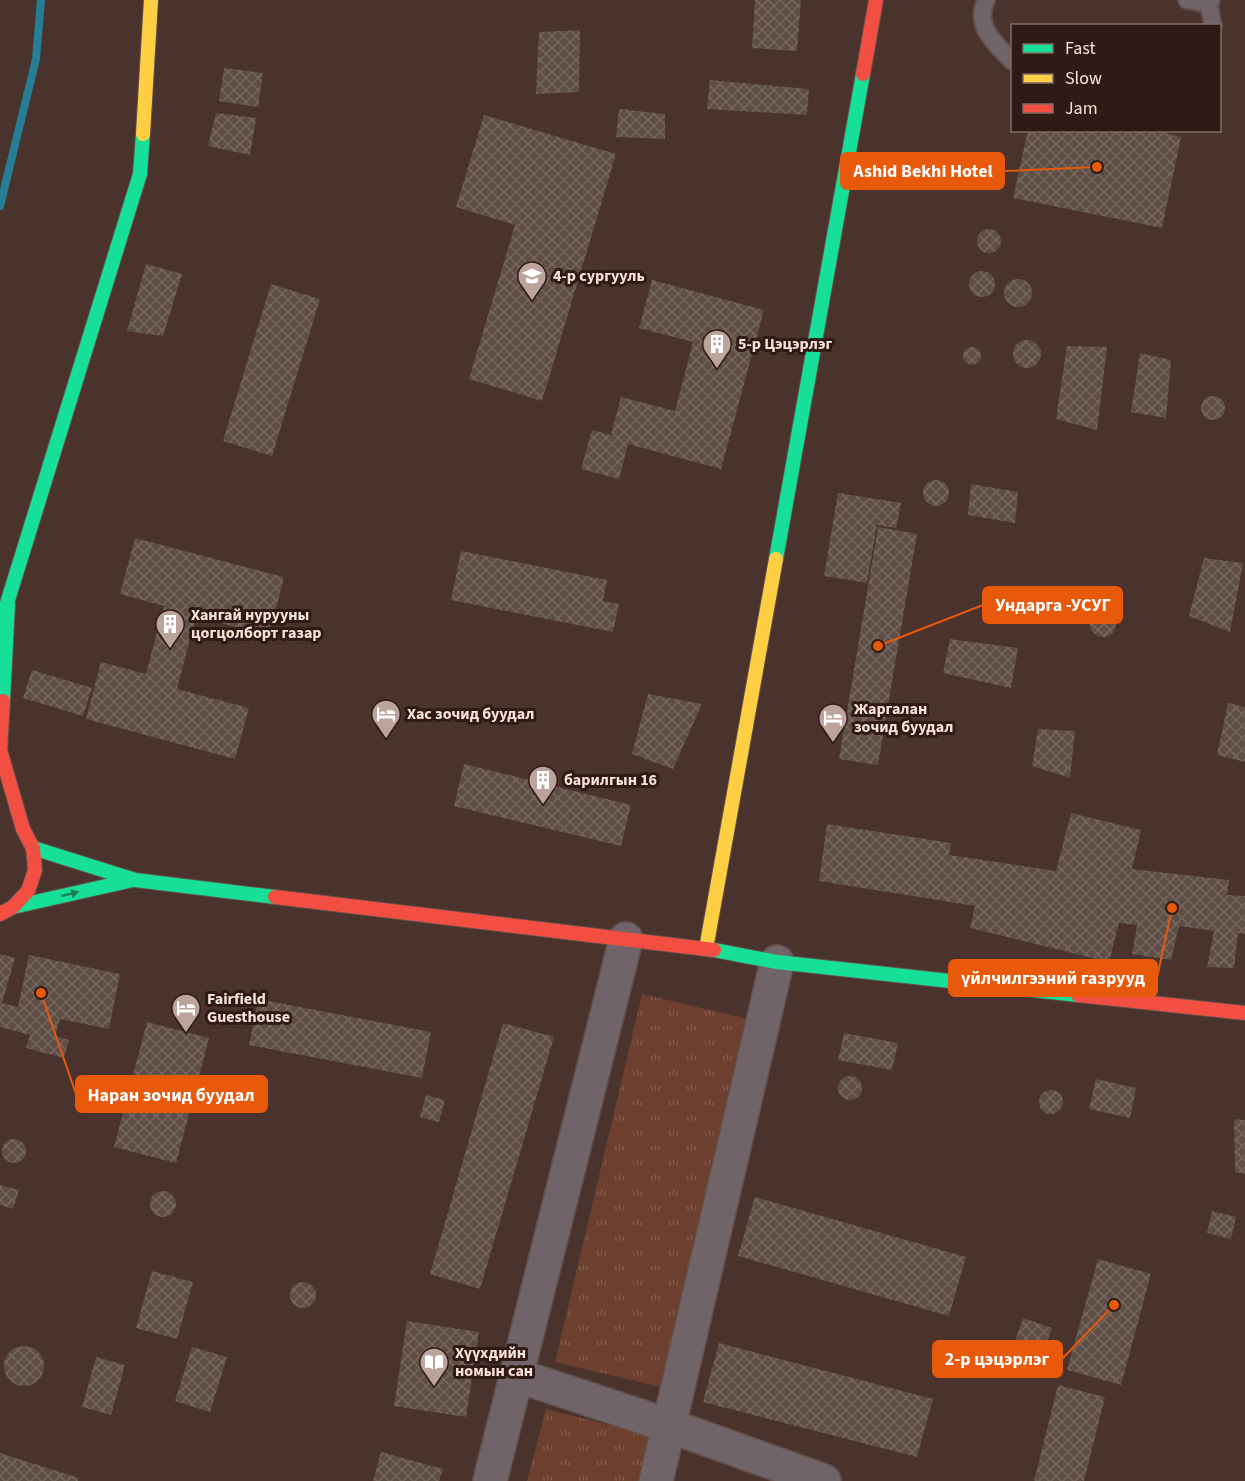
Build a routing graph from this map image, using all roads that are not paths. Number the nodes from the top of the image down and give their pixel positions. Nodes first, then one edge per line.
1 (151, 0) edge
2 (876, 0) edge
3 (986, 0) edge
4 (1187, 0) edge
5 (1210, 2) edge
6 (1213, 24) edge
7 (1011, 61) edge
8 (8, 604) junction
9 (0, 626) edge
10 (7, 815) dead end
11 (24, 829) junction
12 (33, 848) junction
13 (135, 880) junction
14 (14, 907) junction
15 (0, 914) edge
16 (626, 939) junction
17 (706, 949) junction
18 (777, 962) junction
19 (1245, 1013) edge
20 (516, 1375) junction
21 (670, 1426) junction
22 (490, 1481) edge
23 (656, 1481) edge
24 (824, 1481) edge

1 - 8 street
2 - 17 street
3 - 7 lane
4 - 5 lane
5 - 6 lane
8 - 9 street
8 - 11 street
10 - 11 street
11 - 12 street
12 - 13 street
12 - 14 street
14 -> 13 street
13 - 16 street
14 - 15 street
16 - 17 street
16 - 20 street
17 - 18 street
18 - 19 street
18 - 21 street
20 - 21 street
20 - 22 street
21 - 23 street
21 - 24 street

